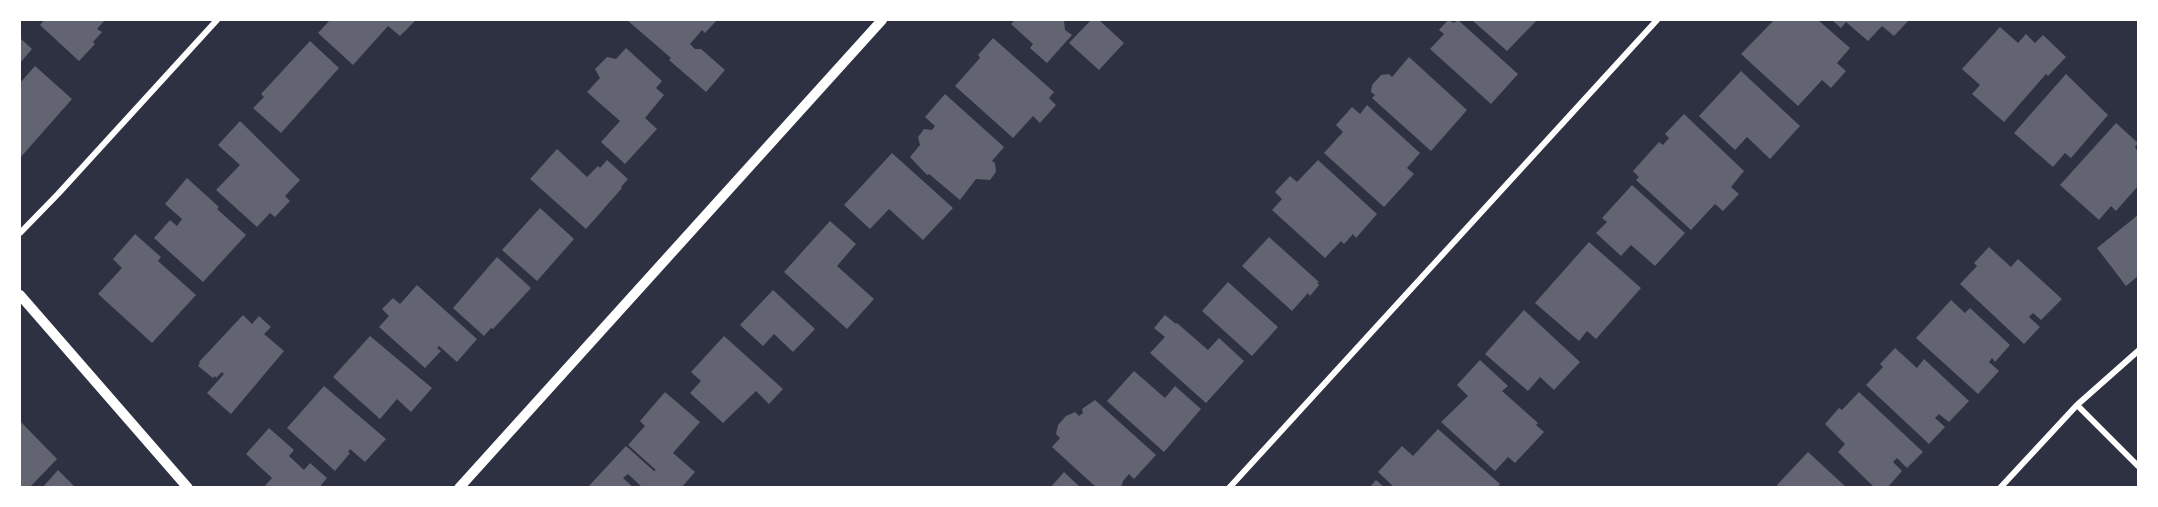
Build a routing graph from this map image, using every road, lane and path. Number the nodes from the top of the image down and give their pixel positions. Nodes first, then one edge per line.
1 (217, 20) edge
2 (882, 20) edge
3 (1657, 20) edge
4 (20, 233) edge
5 (20, 295) edge
6 (2139, 351) edge
7 (2077, 405) junction
8 (2139, 466) edge
9 (188, 488) edge
10 (459, 488) edge
11 (1229, 488) edge
12 (2000, 488) edge

1 - 4 street
2 - 10 street
3 - 11 street
5 - 9 street
6 - 7 street
7 - 8 street
7 - 12 street

